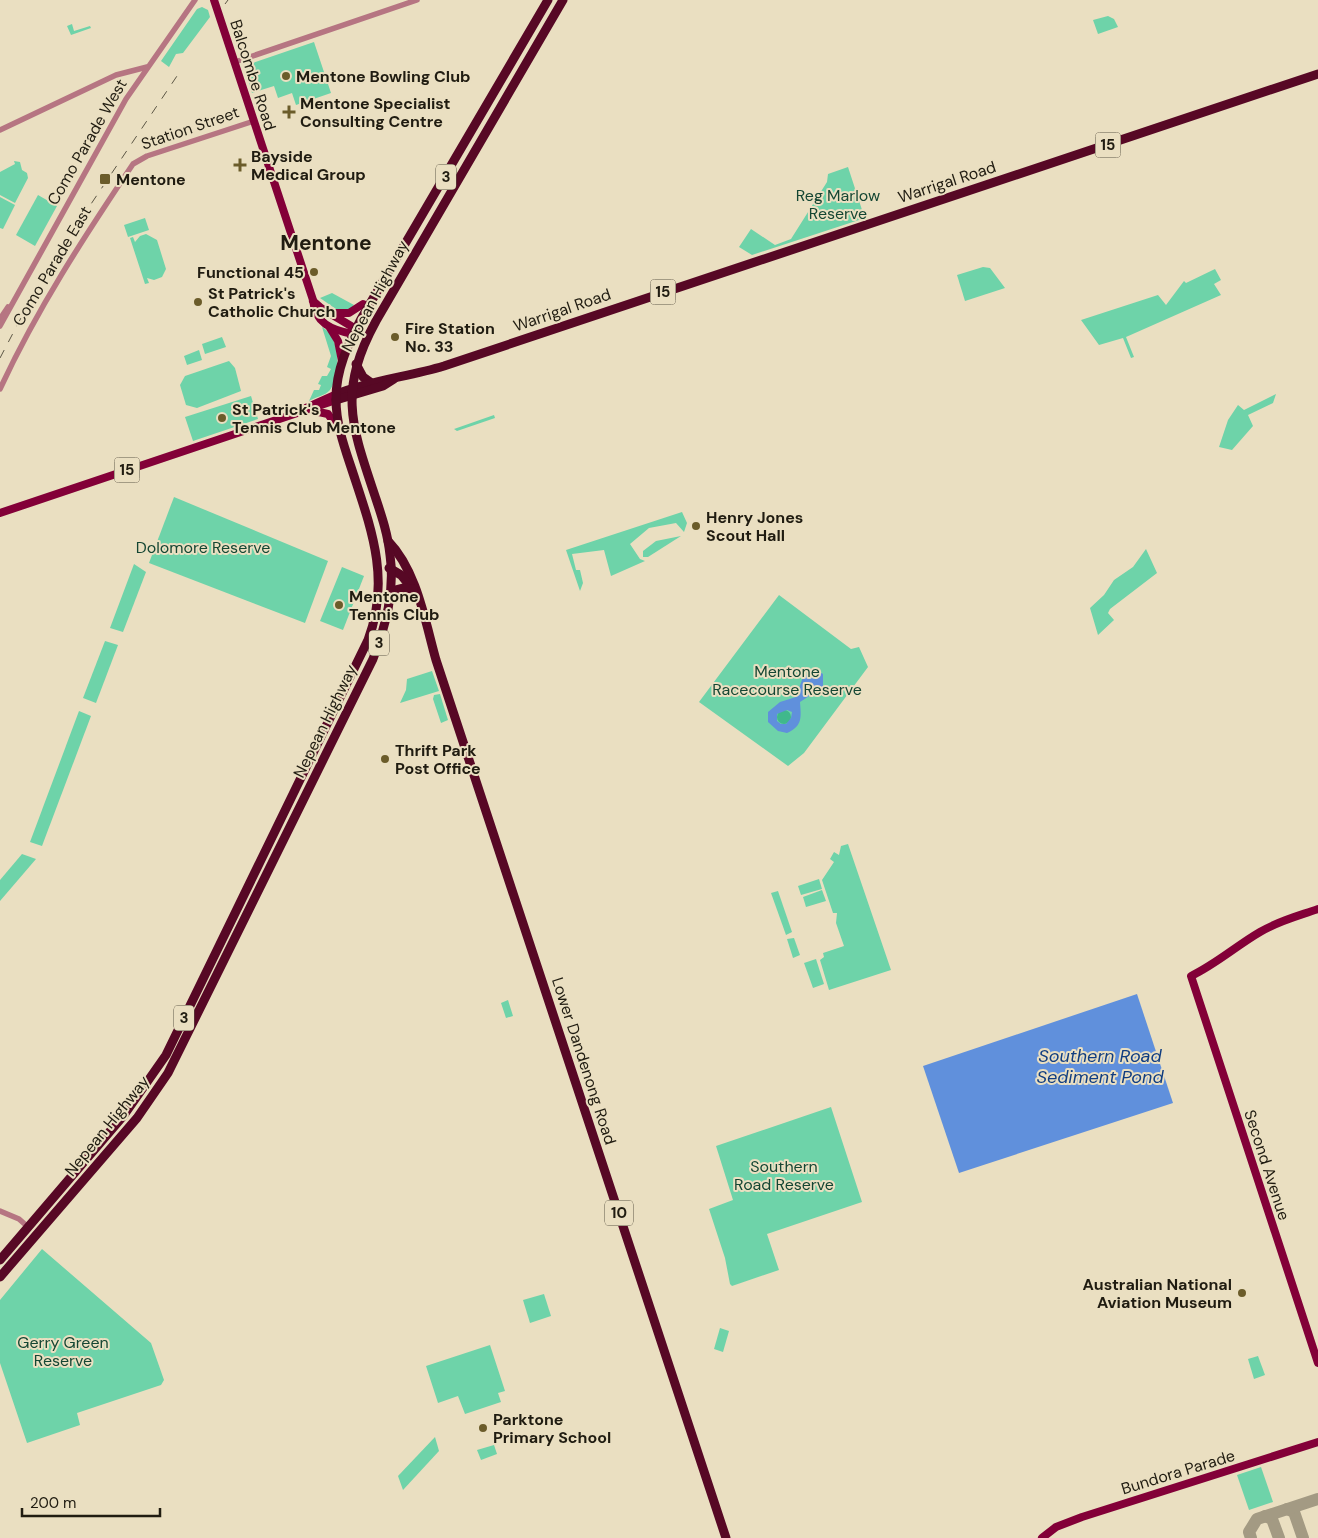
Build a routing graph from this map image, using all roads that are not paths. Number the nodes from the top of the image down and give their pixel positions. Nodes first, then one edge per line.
1 (195, 0) edge
2 (214, 0) edge
3 (417, 0) edge
4 (547, 1) edge
5 (559, 6) edge
6 (235, 62) junction
7 (147, 67) junction
8 (1315, 76) edge
9 (254, 121) junction
10 (0, 130) edge
11 (136, 162) joint
12 (397, 262) junction
13 (406, 268) junction
14 (313, 301) junction
15 (11, 304) junction
16 (366, 306) junction
17 (329, 313) junction
18 (0, 319) edge
19 (0, 326) edge
20 (327, 326) junction
21 (354, 332) junction
22 (367, 337) junction
23 (342, 361) junction
24 (356, 364) junction
25 (371, 385) junction
26 (0, 389) edge
27 (351, 392) junction
28 (337, 397) junction
29 (351, 410) junction
30 (309, 411) junction
31 (293, 414) junction
32 (340, 431) junction
33 (0, 513) edge
34 (388, 541) junction
35 (378, 562) junction
36 (391, 566) junction
37 (408, 569) junction
38 (414, 591) junction
39 (391, 592) junction
40 (332, 716) junction
41 (342, 721) junction
42 (279, 849) junction
43 (263, 857) junction
44 (1318, 909) edge
45 (0, 1211) edge
46 (28, 1228) junction
47 (36, 1235) junction
48 (0, 1260) edge
49 (0, 1278) edge
50 (1318, 1363) edge
51 (1318, 1442) edge
52 (1045, 1535) edge
53 (726, 1538) edge

1 - 7 street, Como Parade West
2 - 6 main road, Balcombe Road
3 - 6 street
4 - 5 highway
4 - 12 highway, Nepean Highway / 3
5 - 13 highway, Nepean Highway / 3
6 - 9 main road, Balcombe Road
7 - 10 street
7 - 15 street, Como Parade West
8 - 25 highway, Warrigal Road / 15
9 - 11 street, Station Street
9 - 14 main road, Balcombe Road
11 - 26 street, Como Parade East
12 - 13 highway
12 - 16 highway, Nepean Highway / 3
13 - 22 highway, Nepean Highway / 3
14 - 17 main road
14 - 20 main road, Balcombe Road
15 - 18 street, Como Parade West
15 - 19 street, Como Parade West
16 - 17 main road
16 - 21 highway, Nepean Highway / 3
17 - 21 main road
20 - 21 main road
20 - 23 main road, Balcombe Road
21 - 22 highway
21 - 23 highway, Nepean Highway / 3
22 - 24 highway, Nepean Highway / 3
23 - 28 highway, Nepean Highway / 3
24 - 25 highway
24 - 27 highway, Nepean Highway / 3
25 - 27 highway, Warrigal Road / 15
25 - 29 highway
27 - 28 highway, Warrigal Road / 15
27 - 29 highway, Nepean Highway / 3
28 - 30 main road, Warrigal Road / 15
28 - 31 main road, Warrigal Road / 15
28 - 32 highway, Nepean Highway / 3
29 - 34 highway, Nepean Highway / 3
30 - 31 main road, Warrigal Road / 15
30 - 32 main road
31 - 33 main road, Warrigal Road / 15
32 - 35 highway, Nepean Highway / 3
34 - 36 highway, Nepean Highway / 3
34 - 37 highway, Lower Dandenong Road / 10
35 - 36 highway
35 - 40 highway, Nepean Highway / 3
36 - 37 highway
36 - 38 highway, Lower Dandenong Road / 10
36 - 39 highway, Nepean Highway / 3
37 - 38 highway, Lower Dandenong Road / 10
38 - 39 highway
38 - 53 highway, Lower Dandenong Road / 10
39 - 41 highway, Nepean Highway / 3
40 - 41 highway
40 - 43 highway, Nepean Highway / 3
41 - 42 highway, Nepean Highway / 3
42 - 43 highway
42 - 47 highway, Nepean Highway / 3
43 - 46 highway, Nepean Highway / 3
44 - 50 main road, Second Avenue
45 - 46 street
46 - 47 highway
46 - 48 highway, Nepean Highway / 3
47 - 49 highway, Nepean Highway / 3
51 - 52 main road, Bundora Parade

